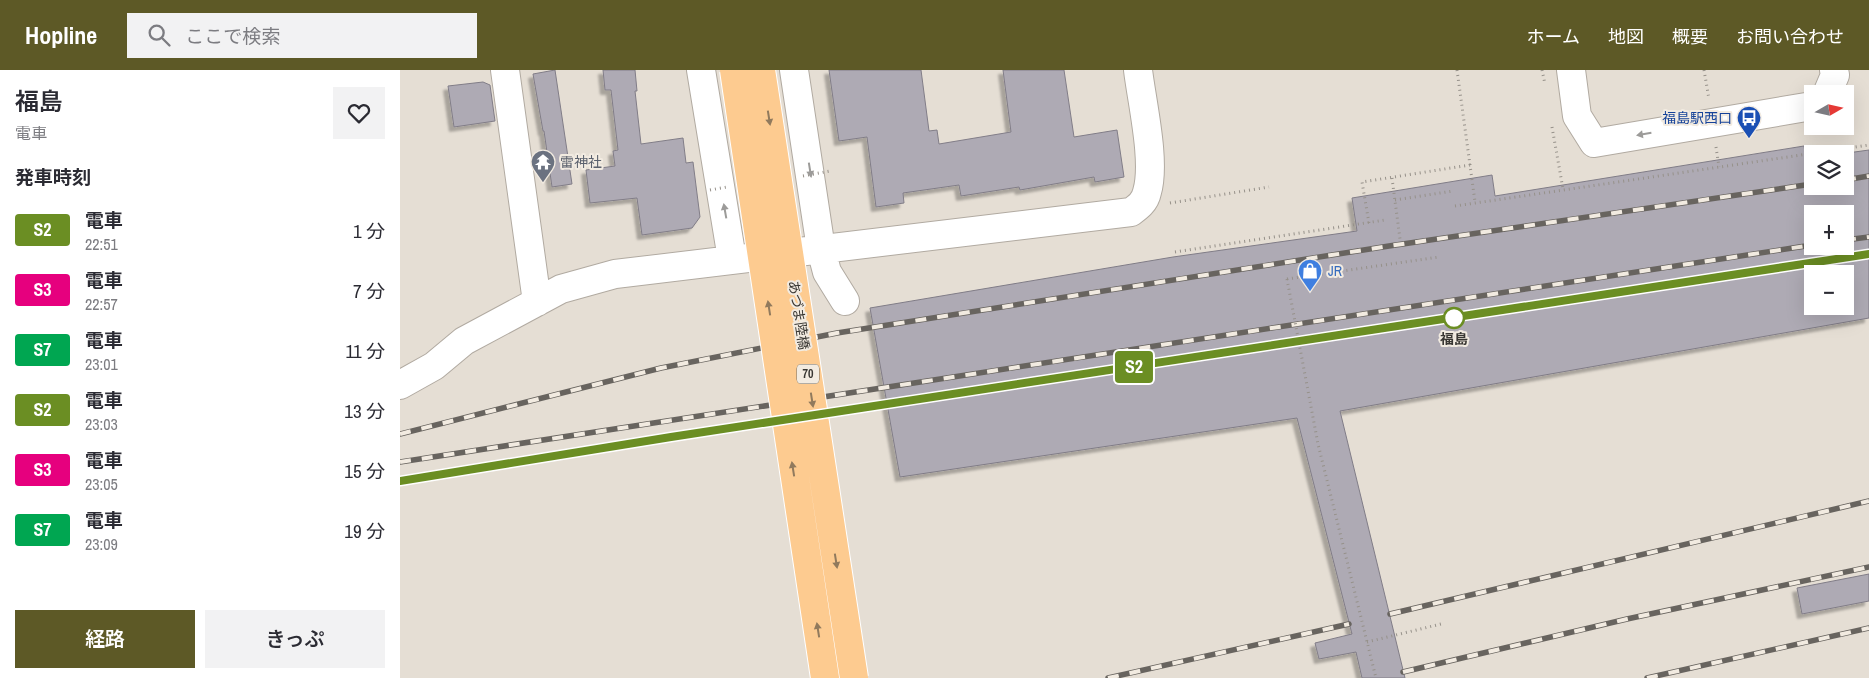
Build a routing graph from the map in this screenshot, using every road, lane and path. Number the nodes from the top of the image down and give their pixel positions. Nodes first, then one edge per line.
1 (505, 70) edge
2 (701, 70) edge
3 (734, 70) edge
4 (761, 70) edge
5 (794, 70) edge
6 (1138, 70) edge
7 (1457, 70) edge
8 (1542, 70) edge
9 (1571, 70) edge
10 (1834, 70) edge
11 (1831, 85) edge
12 (1545, 88) dead end
13 (1804, 107) edge
14 (1552, 125) dead end
15 (1869, 145) edge
16 (1470, 165) junction
17 (830, 171) dead end
18 (802, 176) dead end
19 (1392, 178) junction
20 (732, 187) dead end
21 (1269, 187) dead end
22 (1563, 189) junction
23 (710, 190) dead end
24 (1453, 191) dead end
25 (1395, 200) junction
26 (1475, 202) junction
27 (1169, 203) dead end
28 (1455, 206) dead end
29 (1385, 220) dead end
30 (1369, 222) junction
31 (1400, 239) dead end
32 (821, 249) junction
33 (1175, 252) dead end
34 (1439, 257) dead end
35 (732, 260) junction
36 (845, 301) dead end
37 (537, 302) junction
38 (400, 386) edge
39 (1441, 624) dead end
40 (1367, 642) junction
41 (825, 678) edge
42 (854, 678) edge
43 (1376, 678) edge

1 - 37 street
35 -> 2 street
41 -> 3 main road, あづま陸橋 / 70, bridge
4 -> 42 main road, あづま陸橋 / 70, bridge
5 -> 32 street
6 - 32 street
7 - 16 path
8 - 12 path
13 -> 9 street
10 - 11 street
14 - 22 path
15 - 22 path
16 - 19 path
16 - 26 path
17 - 18 path, bridge
19 - 25 path
19 - 30 path
20 - 23 path, bridge
21 - 27 path
22 - 26 path
24 - 25 path
25 - 31 path
26 - 28 path
29 - 30 path
30 - 33 path
32 - 35 street
32 - 36 street
34 - 40 path, bridge
35 - 37 street
37 - 38 street
39 - 40 path
40 - 43 path, bridge

